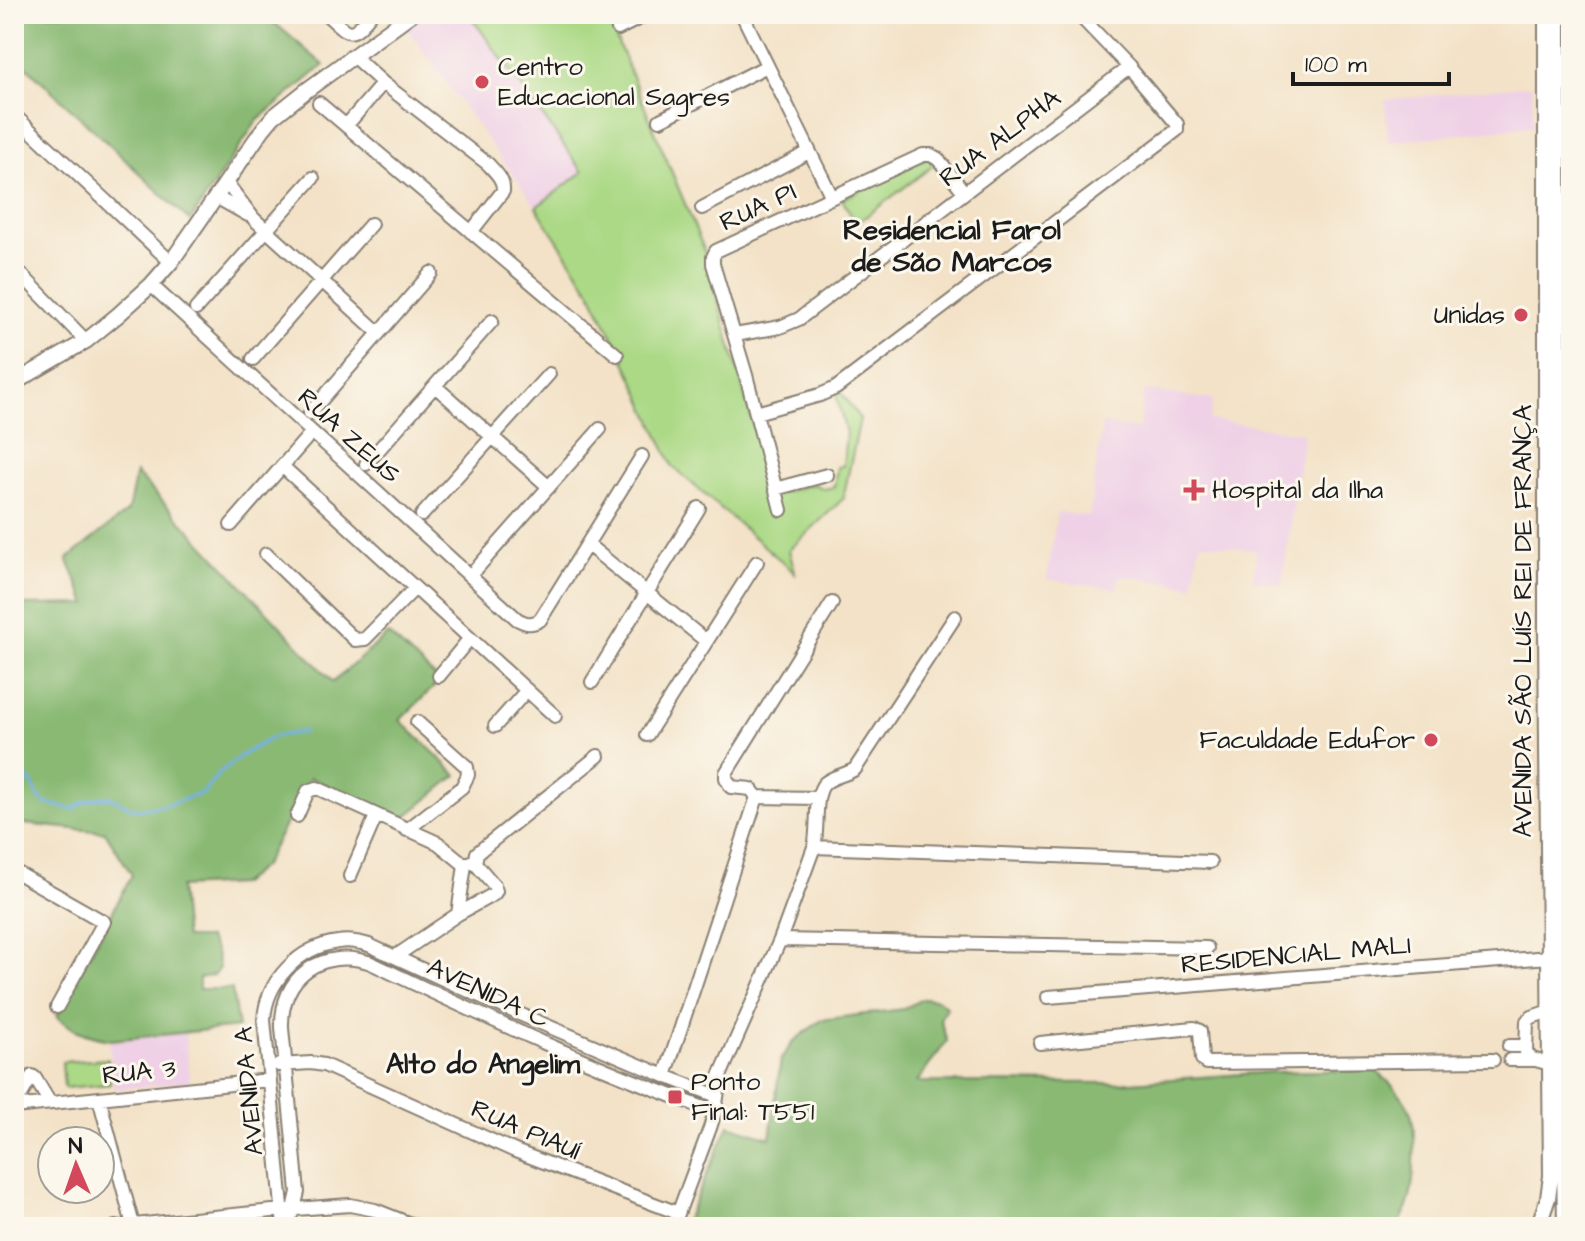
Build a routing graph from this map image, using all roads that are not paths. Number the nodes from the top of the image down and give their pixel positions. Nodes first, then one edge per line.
1 (326, 14) edge
2 (371, 14) edge
3 (411, 14) edge
4 (648, 14) edge
5 (742, 14) edge
6 (1078, 14) edge
7 (1546, 14) edge
8 (1558, 14) edge
9 (618, 29) dead end
10 (358, 30) junction
11 (1564, 35) edge
12 (370, 44) junction
13 (353, 56) junction
14 (767, 66) junction
15 (1129, 67) junction
16 (383, 83) junction
17 (319, 103) dead end
18 (14, 115) edge
19 (660, 120) dead end
20 (346, 126) junction
21 (809, 152) junction
22 (313, 178) dead end
23 (226, 182) junction
24 (964, 192) junction
25 (216, 197) junction
26 (832, 197) junction
27 (702, 208) dead end
28 (254, 219) junction
29 (371, 224) dead end
30 (266, 229) junction
31 (471, 232) junction
32 (171, 262) junction
33 (14, 267) edge
34 (431, 273) dead end
35 (321, 281) junction
36 (151, 285) junction
37 (196, 309) dead end
38 (492, 321) dead end
39 (379, 333) junction
40 (735, 335) junction
41 (86, 341) junction
42 (617, 355) dead end
43 (253, 359) dead end
44 (549, 374) dead end
45 (14, 383) edge
46 (435, 386) junction
47 (310, 413) dead end
48 (756, 413) junction
49 (600, 429) dead end
50 (312, 432) junction
51 (493, 437) junction
52 (642, 456) dead end
53 (366, 464) dead end
54 (282, 466) junction
55 (827, 475) dead end
56 (549, 487) junction
57 (775, 489) junction
58 (699, 508) dead end
59 (781, 510) dead end
60 (422, 515) dead end
61 (231, 525) dead end
62 (588, 545) junction
63 (266, 554) dead end
64 (757, 562) dead end
65 (470, 576) junction
66 (415, 588) junction
67 (647, 593) junction
68 (832, 603) dead end
69 (955, 617) dead end
70 (1559, 632) edge
71 (470, 638) junction
72 (706, 641) junction
73 (439, 676) dead end
74 (592, 682) dead end
75 (527, 690) junction
76 (555, 716) dead end
77 (417, 722) dead end
78 (495, 726) dead end
79 (647, 735) dead end
80 (598, 756) dead end
81 (757, 797) junction
82 (817, 798) junction
83 (297, 816) dead end
84 (376, 816) junction
85 (407, 830) junction
86 (814, 847) junction
87 (1565, 856) edge
88 (1210, 862) dead end
89 (470, 864) junction
90 (14, 871) edge
91 (350, 876) dead end
92 (458, 914) junction
93 (780, 940) junction
94 (338, 942) joint
95 (1207, 948) dead end
96 (396, 956) junction
97 (1549, 957) junction
98 (317, 964) joint
99 (1048, 997) dead end
100 (57, 1007) dead end
101 (1549, 1011) junction
102 (517, 1013) junction
103 (510, 1029) junction
104 (1040, 1043) dead end
105 (1509, 1046) dead end
106 (1526, 1046) junction
107 (1493, 1060) dead end
108 (1510, 1060) dead end
109 (1542, 1062) junction
110 (285, 1065) junction
111 (268, 1066) junction
112 (665, 1076) junction
113 (269, 1080) junction
114 (717, 1096) junction
115 (99, 1098) junction
116 (50, 1103) junction
117 (14, 1107) edge
118 (715, 1112) junction
119 (288, 1209) junction
120 (678, 1213) junction
121 (133, 1225) edge
122 (115, 1227) edge
123 (284, 1227) edge
124 (418, 1227) edge
125 (673, 1227) edge
126 (1538, 1227) edge
127 (1565, 1227) edge

1 - 10 street
2 - 10 street
3 - 12 main road
4 - 9 street
5 - 14 street
6 - 15 street
7 - 70 main road, AVENIDA SÃO LUÍS REI DE FRANÇA
8 - 11 main road, AVENIDA SÃO LUÍS REI DE FRANÇA
10 - 12 street
11 - 70 main road, AVENIDA SÃO LUÍS REI DE FRANÇA
12 - 13 main road
13 - 16 street
13 - 23 main road
14 - 19 street
14 - 21 street
15 - 24 street, RUA ALPHA
15 - 48 street
16 - 20 street
16 - 31 street
17 - 20 street
18 - 32 street
20 - 31 street
21 - 26 street
21 - 27 street
22 - 30 street
23 - 25 main road
23 - 28 street
24 - 26 street, RUA PI
24 - 40 street, RUA ALPHA
25 - 28 street
25 - 32 main road
26 - 40 street, RUA PI
28 - 30 street
29 - 35 street
30 - 35 street
30 - 37 street
31 - 42 street
32 - 36 main road
33 - 41 street
34 - 39 street
35 - 39 street
35 - 43 street
36 - 41 main road
36 - 50 street, RUA ZEUS
38 - 46 street
39 - 47 street
40 - 48 street, RUA PI
41 - 45 main road
44 - 51 street
46 - 51 street
46 - 53 street
48 - 57 street, RUA PI
49 - 56 street
50 - 54 street
50 - 65 street, RUA ZEUS
51 - 56 street
51 - 60 street
52 - 62 street
54 - 61 street
54 - 66 street
55 - 57 street
56 - 65 street
57 - 59 street, RUA PI
58 - 67 street
62 - 65 street, RUA ZEUS
62 - 67 street
63 - 66 street
64 - 72 street
66 - 71 street
67 - 72 street
67 - 74 street
68 - 81 street
69 - 82 street
70 - 87 main road, AVENIDA SÃO LUÍS REI DE FRANÇA
70 - 97 main road, AVENIDA SÃO LUÍS REI DE FRANÇA
71 - 73 street
71 - 75 street
72 - 79 street
75 - 76 street
75 - 78 street
77 - 85 street
80 - 89 street
81 - 82 street
81 - 112 street
82 - 86 street
83 - 84 street
84 - 85 street
84 - 91 street
85 - 89 street
86 - 88 street
86 - 93 street
87 - 127 main road, AVENIDA SÃO LUÍS REI DE FRANÇA
89 - 92 street
89 - 92 street
90 - 100 street
92 - 96 street
93 - 95 street
93 - 114 street
94 - 96 street, AVENIDA C
94 - 111 street, AVENIDA A
96 - 102 street, AVENIDA C
97 - 99 street, RESIDENCIAL MALI
97 - 101 main road, AVENIDA SÃO LUÍS REI DE FRANÇA
98 - 103 street, AVENIDA C
98 - 110 street, AVENIDA A
101 - 106 street
101 - 109 main road, AVENIDA SÃO LUÍS REI DE FRANÇA
102 - 103 street
102 - 112 street, AVENIDA C
103 - 118 street, AVENIDA C
104 - 107 street
105 - 106 street
106 - 109 street
108 - 109 street
109 - 126 main road, AVENIDA SÃO LUÍS REI DE FRANÇA
110 - 111 street, RUA PIAUÍ
110 - 119 street, AVENIDA A
110 - 120 street, RUA PIAUÍ
111 - 113 street, AVENIDA A
112 - 114 street, AVENIDA C
113 - 115 street, RUA 3
113 - 119 street, AVENIDA A
114 - 118 street
115 - 116 street, RUA 3
115 - 121 street
116 - 117 street, RUA 3
116 - 117 street
118 - 120 street
119 - 121 street
119 - 123 street, AVENIDA A
119 - 124 street
120 - 125 street
121 - 122 street

